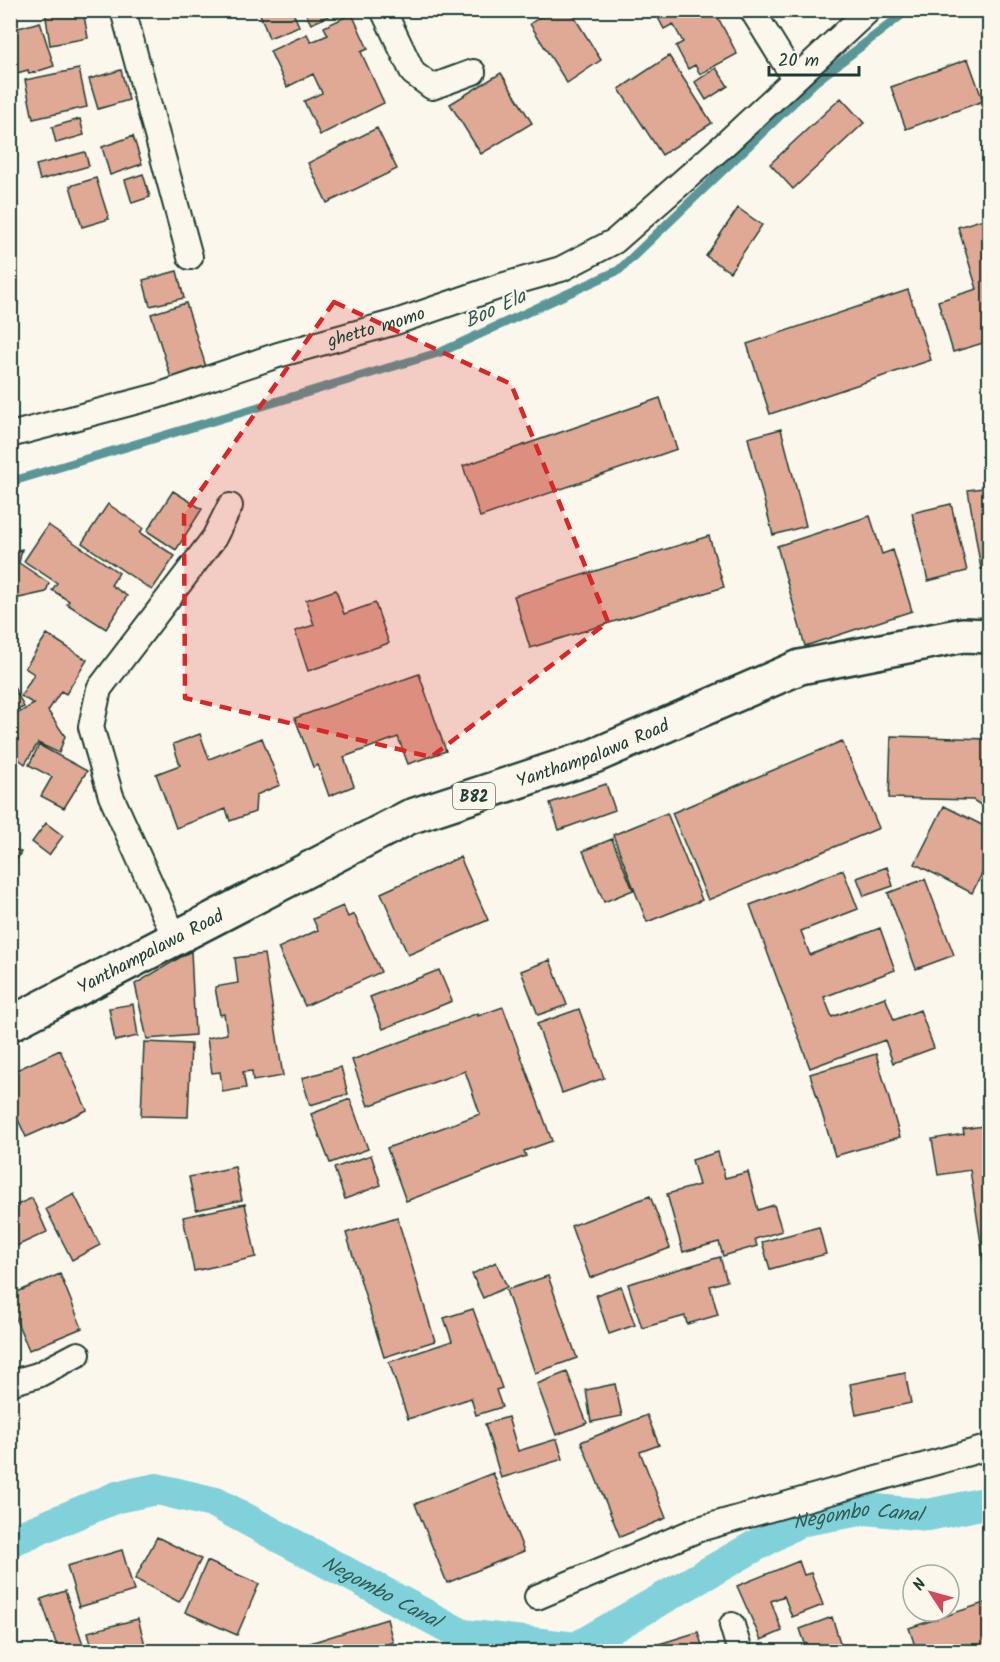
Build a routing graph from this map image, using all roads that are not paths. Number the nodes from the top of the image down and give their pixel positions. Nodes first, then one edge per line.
1 (123, 10) edge
2 (383, 10) edge
3 (753, 10) edge
4 (869, 10) edge
5 (473, 72) dead end
6 (794, 78) junction
7 (190, 257) dead end
8 (10, 435) edge
9 (230, 506) dead end
10 (981, 632) edge
11 (176, 938) junction
12 (10, 1024) edge
13 (78, 1354) dead end
14 (10, 1383) edge
15 (990, 1447) edge
16 (537, 1597) dead end
17 (732, 1625) dead end
18 (740, 1652) edge

1 - 7 street
2 - 5 street
3 - 6 street
4 - 6 street, ghetto momo
6 - 8 street, ghetto momo
9 - 11 street
10 - 11 main road, Yanthampalawa Road / B82
11 - 12 main road, Yanthampalawa Road / B82
13 - 14 street
15 - 16 street
17 - 18 street

